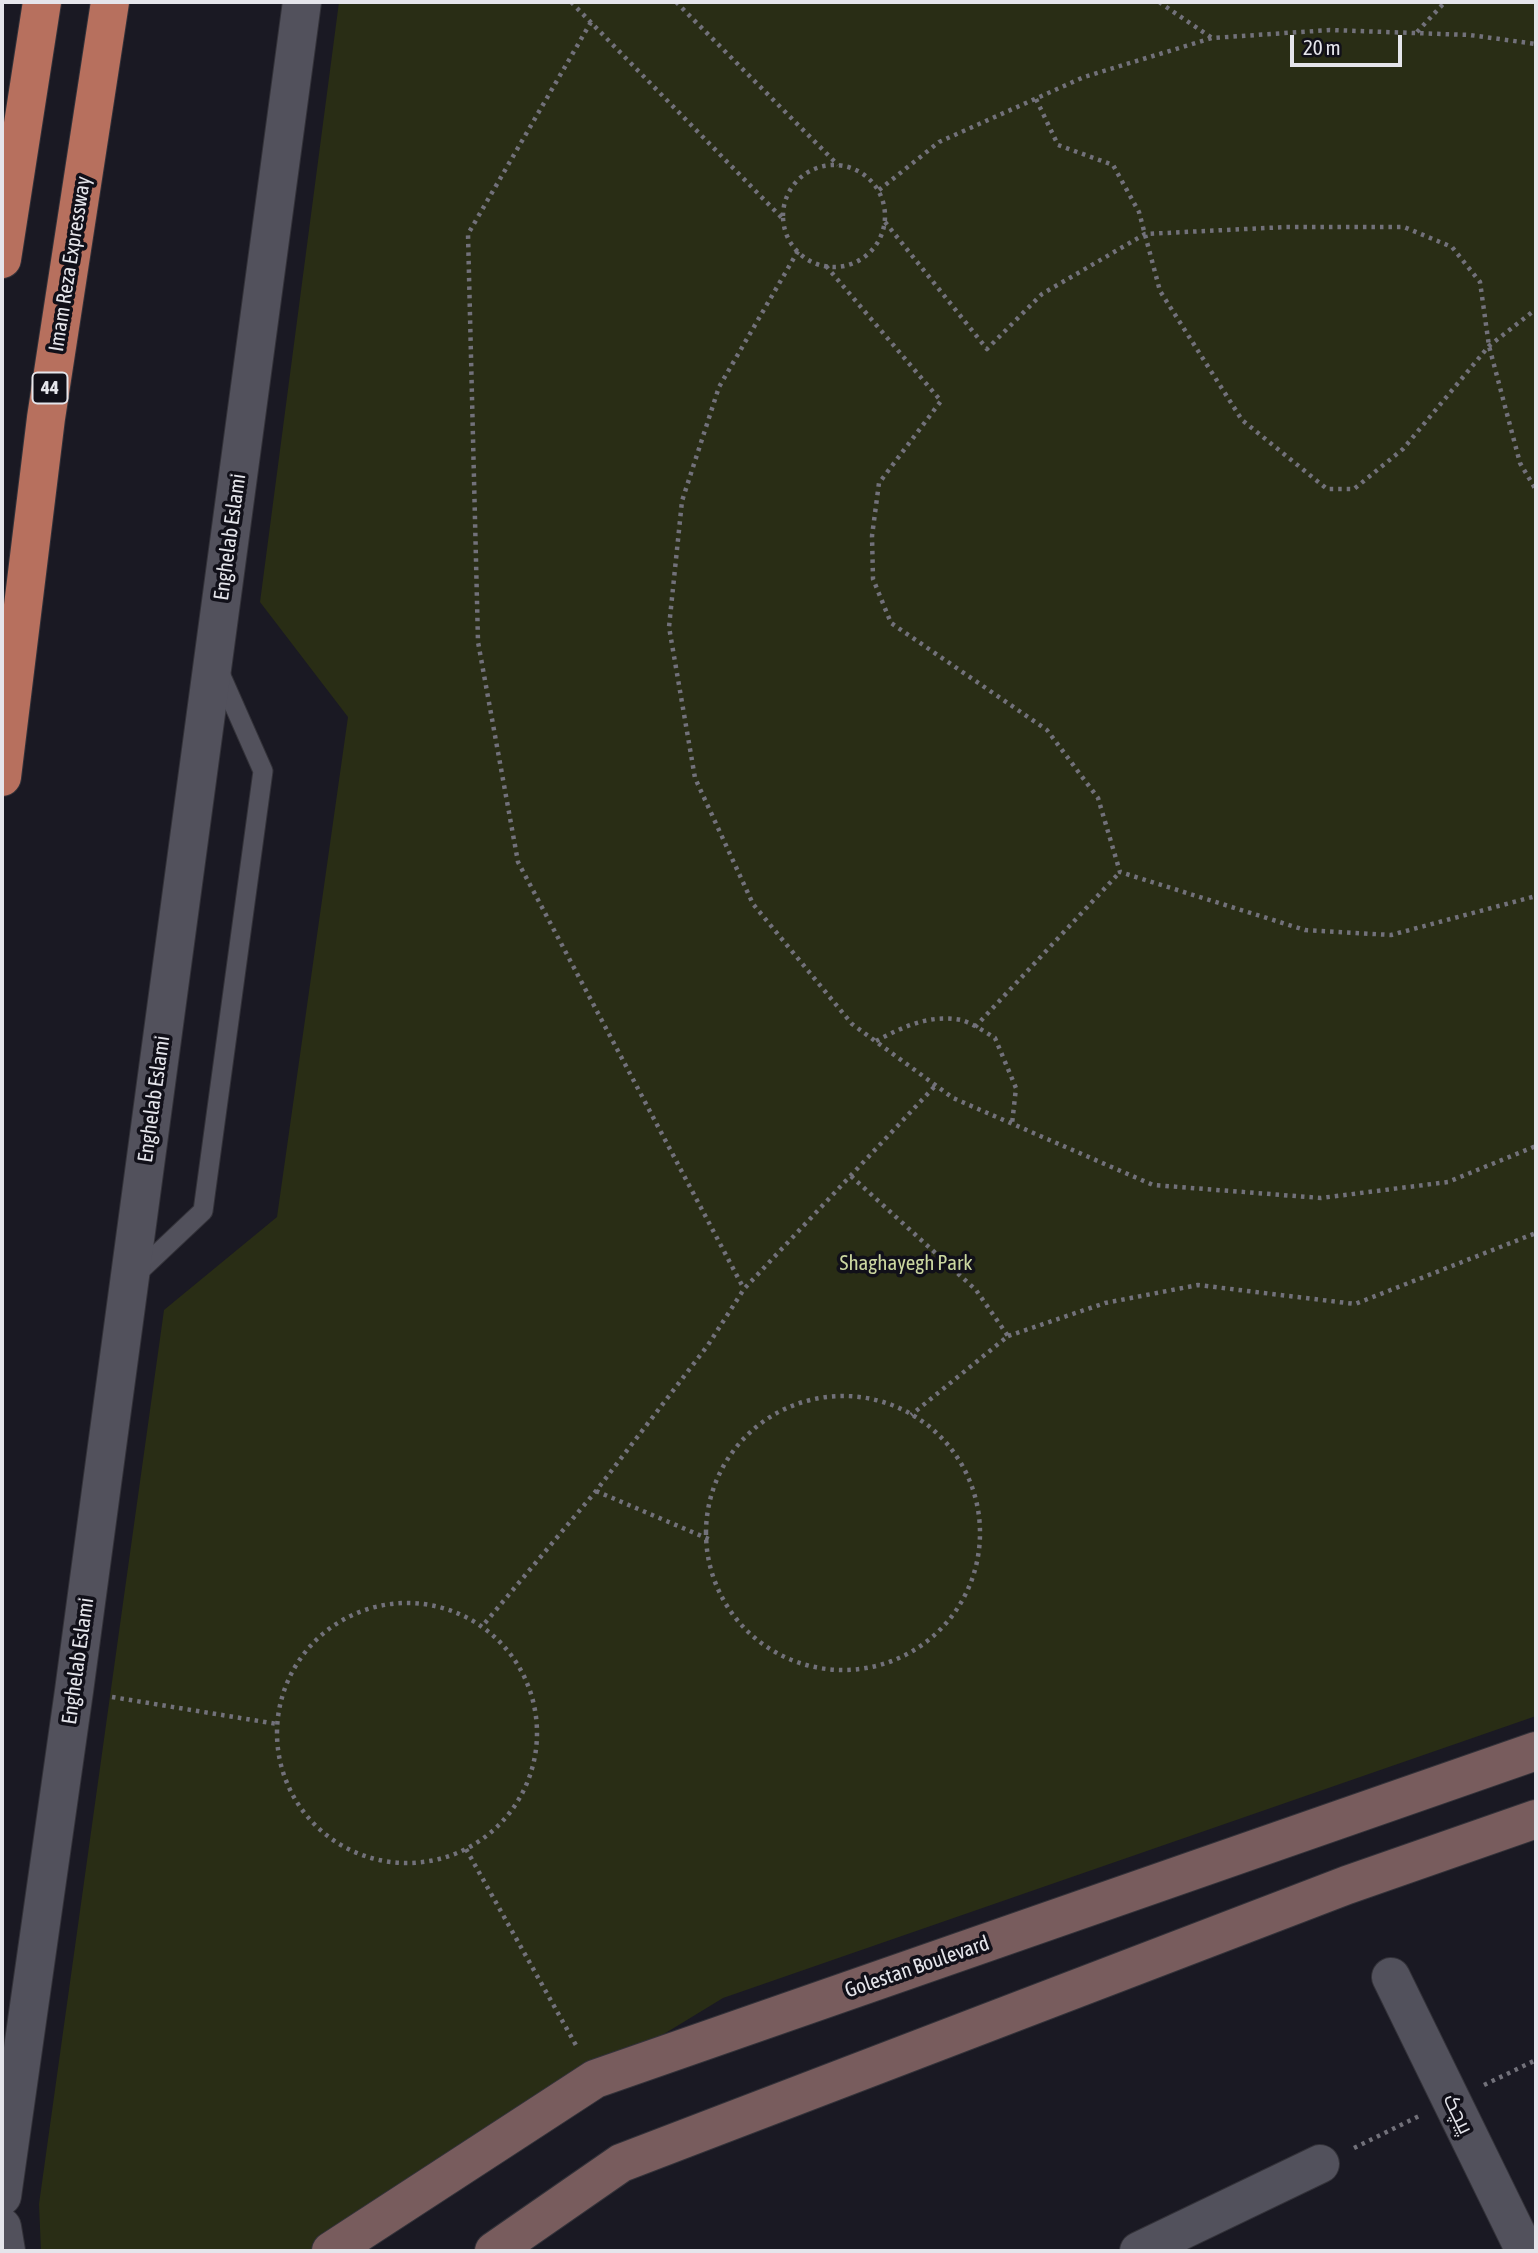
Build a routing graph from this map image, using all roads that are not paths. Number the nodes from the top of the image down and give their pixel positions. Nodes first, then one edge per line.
1 (42, 2) edge
2 (110, 2) edge
3 (302, 2) edge
4 (2, 259) edge
5 (213, 659) junction
6 (2, 777) edge
7 (130, 1280) junction
8 (1536, 1751) edge
9 (1536, 1819) edge
10 (1391, 1977) dead end
11 (1320, 2164) dead end
12 (2, 2196) edge
13 (2, 2227) edge
14 (6, 2251) edge
15 (331, 2251) edge
16 (495, 2251) edge
17 (1139, 2251) edge
18 (1525, 2251) edge

1 - 4 highway
2 - 6 highway, Imam Reza Expressway / 44
3 - 5 street, Enghelab Eslami
5 - 7 street, Enghelab Eslami
5 - 7 lane
7 - 12 street, Enghelab Eslami
8 - 15 main road, Golestan Boulevard
9 - 16 main road
10 - 18 street, پیچک
11 - 17 street
13 - 14 street

